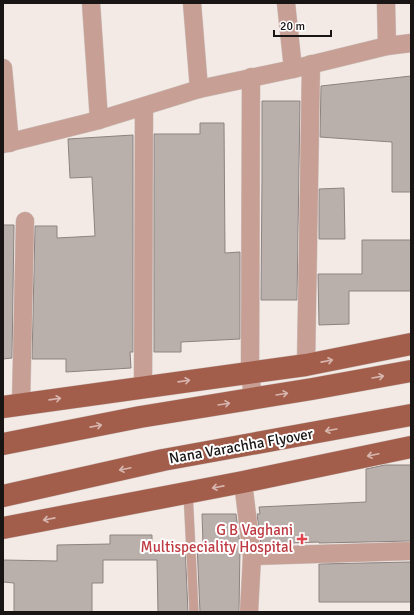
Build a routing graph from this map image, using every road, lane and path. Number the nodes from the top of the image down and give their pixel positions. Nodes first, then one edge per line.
1 (91, 3) edge
2 (192, 3) edge
3 (286, 3) edge
4 (386, 3) edge
5 (411, 43) edge
6 (387, 46) junction
7 (311, 64) junction
8 (3, 68) edge
9 (293, 69) junction
10 (250, 77) junction
11 (198, 89) junction
12 (144, 107) junction
13 (100, 120) junction
14 (7, 144) edge
15 (25, 221) dead end
16 (411, 344) edge
17 (306, 365) junction
18 (411, 371) edge
19 (250, 372) junction
20 (143, 387) junction
21 (253, 399) junction
22 (12, 406) edge
23 (411, 415) edge
24 (3, 444) edge
25 (411, 447) edge
26 (72, 480) junction
27 (243, 482) junction
28 (188, 492) junction
29 (3, 496) edge
30 (81, 513) junction
31 (3, 528) edge
32 (411, 551) edge
33 (252, 556) junction
34 (194, 612) edge
35 (249, 612) edge

1 - 13 street
2 - 11 street
3 - 9 street
4 - 6 street
5 - 6 street
6 - 7 street
7 - 9 street
7 - 17 street
8 - 14 street
9 - 10 street
10 - 11 street
10 - 19 street
11 - 12 street
12 - 13 street
12 - 20 street
13 - 14 street
15 - 22 street
17 -> 16 main road
17 - 19 main road
21 -> 18 main road
20 -> 19 main road
19 - 21 street
22 -> 20 main road
24 -> 21 main road
23 -> 26 main road, Nana Varachha Flyover
25 -> 27 main road
26 - 29 main road, Nana Varachha Flyover
26 - 30 main road
27 -> 28 main road
27 - 33 street
28 - 30 main road
28 - 34 lane
30 -> 31 main road
32 - 33 street
33 - 35 street

